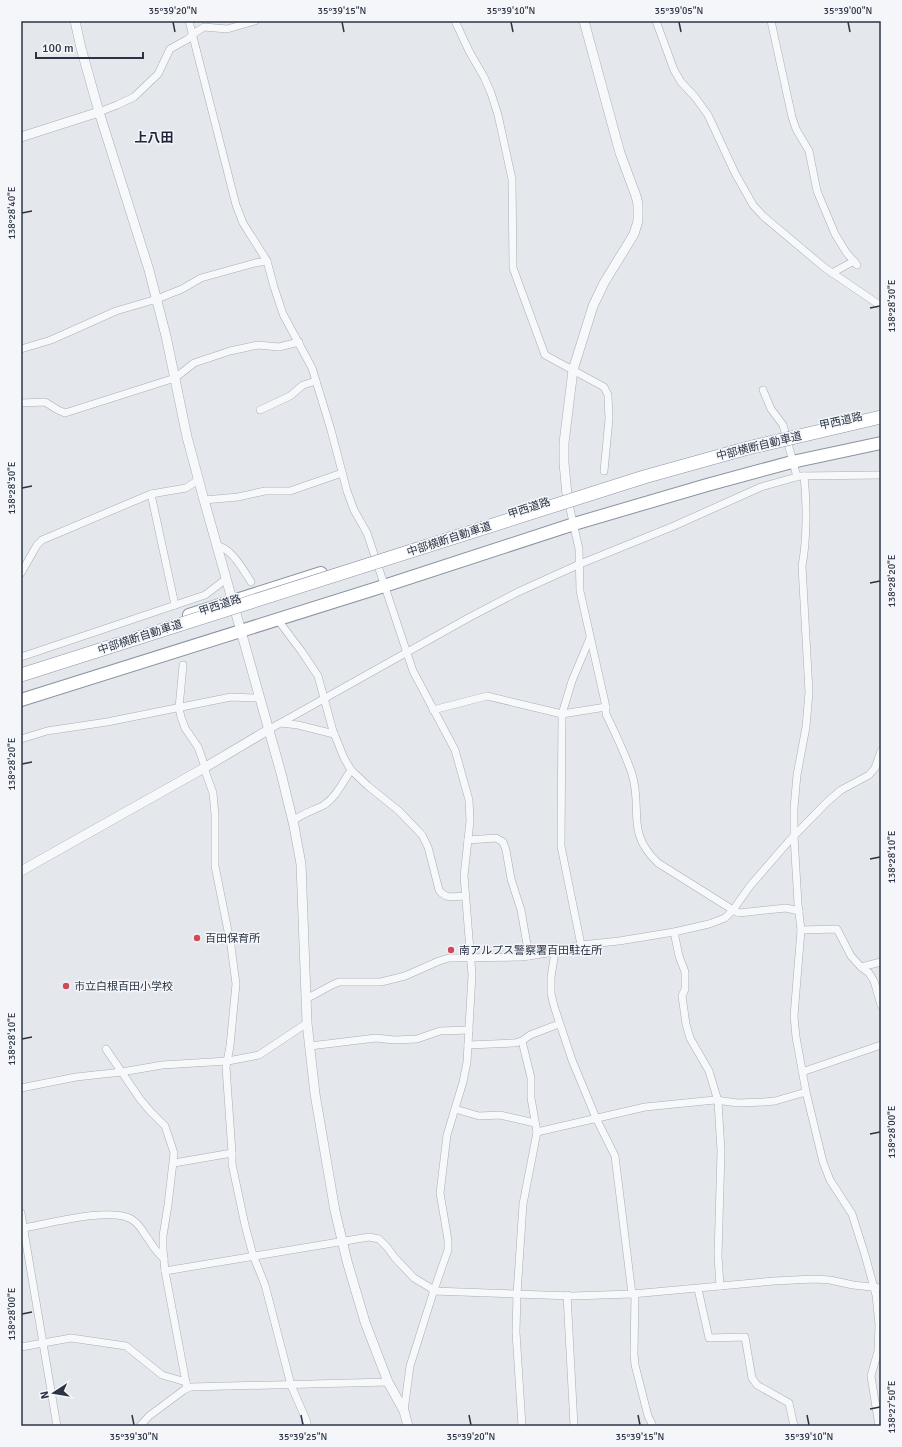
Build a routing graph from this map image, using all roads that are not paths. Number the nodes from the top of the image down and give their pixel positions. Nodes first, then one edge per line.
1 (75, 21) edge
2 (189, 21) edge
3 (255, 21) edge
4 (455, 21) edge
5 (584, 21) edge
6 (656, 21) edge
7 (772, 21) edge
8 (206, 24) edge
9 (193, 34) junction
10 (99, 112) junction
11 (21, 137) edge
12 (267, 261) junction
13 (832, 273) junction
14 (157, 299) junction
15 (881, 306) edge
16 (299, 342) junction
17 (21, 349) edge
18 (573, 370) junction
19 (175, 378) junction
20 (316, 381) junction
21 (763, 390) dead end
22 (21, 403) edge
23 (260, 410) dead end
24 (881, 412) edge
25 (881, 417) edge
26 (881, 424) edge
27 (786, 434) junction
28 (881, 443) edge
29 (792, 462) junction
30 (604, 471) dead end
31 (342, 473) junction
32 (881, 475) edge
33 (800, 476) junction
34 (198, 480) junction
35 (151, 494) junction
36 (567, 496) junction
37 (204, 500) junction
38 (574, 524) junction
39 (217, 546) junction
40 (374, 556) junction
41 (580, 564) junction
42 (21, 574) edge
43 (226, 579) junction
44 (251, 582) dead end
45 (384, 586) junction
46 (232, 601) junction
47 (175, 605) junction
48 (278, 620) junction
49 (241, 631) junction
50 (590, 638) junction
51 (407, 653) junction
52 (21, 657) edge
53 (183, 665) dead end
54 (21, 670) edge
55 (21, 675) edge
56 (21, 681) edge
57 (259, 697) junction
58 (21, 700) edge
59 (323, 700) junction
60 (606, 707) junction
61 (179, 708) junction
62 (433, 710) junction
63 (562, 714) junction
64 (281, 723) junction
65 (268, 730) junction
66 (334, 734) junction
67 (21, 739) edge
68 (881, 751) edge
69 (205, 768) junction
70 (351, 770) junction
71 (293, 821) junction
72 (794, 836) junction
73 (468, 840) junction
74 (21, 871) edge
75 (465, 896) junction
76 (733, 910) junction
77 (798, 911) junction
78 (801, 930) junction
79 (674, 932) junction
80 (581, 945) junction
81 (555, 952) junction
82 (529, 956) junction
83 (472, 958) junction
84 (881, 962) edge
85 (861, 967) junction
86 (306, 999) junction
87 (881, 1005) edge
88 (307, 1023) junction
89 (559, 1024) junction
90 (468, 1030) junction
91 (522, 1041) junction
92 (468, 1045) junction
93 (881, 1045) edge
94 (310, 1046) junction
95 (106, 1049) dead end
96 (228, 1061) junction
97 (122, 1072) junction
98 (802, 1072) junction
99 (21, 1088) edge
100 (806, 1092) junction
101 (718, 1101) junction
102 (455, 1109) junction
103 (596, 1118) junction
104 (535, 1123) junction
105 (536, 1132) junction
106 (232, 1153) junction
107 (174, 1163) junction
108 (21, 1213) edge
109 (24, 1228) junction
110 (342, 1241) junction
111 (254, 1255) junction
112 (164, 1260) junction
113 (165, 1270) junction
114 (720, 1286) junction
115 (877, 1288) edge
116 (698, 1289) junction
117 (433, 1291) junction
118 (517, 1294) junction
119 (634, 1294) junction
120 (567, 1296) junction
121 (43, 1343) junction
122 (21, 1347) edge
123 (388, 1382) junction
124 (291, 1384) junction
125 (186, 1385) junction
126 (404, 1411) junction
127 (56, 1426) edge
128 (140, 1426) edge
129 (307, 1426) edge
130 (408, 1426) edge
131 (522, 1426) edge
132 (574, 1426) edge
133 (653, 1426) edge
134 (794, 1426) edge
135 (878, 1426) edge

1 - 10 street
2 - 9 street
3 - 8 street
4 - 18 street
5 - 18 street
6 - 13 street
7 - 13 street
8 - 9 street
9 - 10 street
9 - 12 street
10 - 11 street
10 - 14 street
12 - 14 street
12 - 16 street
13 - 15 street
14 - 17 street
14 - 19 street
16 - 19 street
16 - 20 street
18 - 30 street
18 - 36 street
19 - 22 street
19 - 34 street
20 - 23 street
20 - 31 street
21 - 27 street
24 - 27 highway, 甲西道路
25 - 55 highway, 中部横断自動車道, bridge
26 - 56 highway, 中部横断自動車道
27 - 29 street
27 - 36 highway, 甲西道路
28 - 29 highway
29 - 33 street
29 - 38 highway
31 - 37 street
31 - 40 street
32 - 33 street
33 - 41 street
33 - 72 street
34 - 35 street
34 - 37 street
35 - 42 street
35 - 47 street
36 - 38 street
36 - 40 highway, 甲西道路
37 - 39 street
38 - 41 street
38 - 45 highway
39 - 43 street
39 - 44 street
40 - 45 street
40 - 46 highway, 甲西道路
41 - 50 street
41 - 51 street
43 - 46 street
43 - 47 street
45 - 48 highway
45 - 51 street
46 - 49 street
46 - 54 highway, 甲西道路
47 - 52 street
48 - 49 highway
48 - 59 street
49 - 57 street
49 - 58 highway
50 - 60 street
50 - 63 street
51 - 59 street
51 - 62 street
53 - 61 street
57 - 61 street
57 - 65 street
59 - 64 street
59 - 66 street
60 - 63 street
60 - 76 street
61 - 67 street
61 - 69 street
62 - 63 street
62 - 73 street
63 - 80 street
64 - 65 street
64 - 66 street
65 - 69 street
65 - 71 street
66 - 70 street
68 - 72 street
69 - 74 street
69 - 96 street
70 - 71 street
70 - 75 street
71 - 86 street
72 - 76 street
72 - 77 street
73 - 75 street
73 - 82 street
75 - 83 street
76 - 77 street
76 - 79 street
77 - 78 street
78 - 85 street
78 - 98 street
79 - 80 street
79 - 101 street
80 - 81 street
81 - 82 street
81 - 89 street
82 - 83 street
83 - 86 street
83 - 90 street
84 - 85 street
85 - 87 street
86 - 88 street
88 - 94 street
88 - 96 street
89 - 91 street
89 - 103 street
90 - 92 street
90 - 94 street
91 - 92 street
91 - 104 street
92 - 102 street
93 - 98 street
94 - 110 street
95 - 97 street
96 - 97 street
96 - 106 street
97 - 99 street
97 - 107 street
98 - 100 street
100 - 101 street
100 - 115 street
101 - 103 street
101 - 114 street
102 - 104 street
102 - 117 street
103 - 105 street
103 - 119 street
104 - 105 street
105 - 118 street
106 - 107 street
106 - 111 street
107 - 112 street
108 - 109 street
109 - 112 street
109 - 121 street
110 - 111 street
110 - 117 street
110 - 123 street
111 - 113 street
111 - 124 street
112 - 113 street
113 - 125 street
114 - 115 street
114 - 116 street
115 - 135 street
116 - 119 street
116 - 134 street
117 - 118 street
117 - 126 street
118 - 120 street
118 - 131 street
119 - 120 street
119 - 133 street
120 - 132 street
121 - 122 street
121 - 125 street
121 - 127 street
123 - 124 street
123 - 126 street
124 - 125 street
124 - 129 street
125 - 128 street
126 - 130 street

